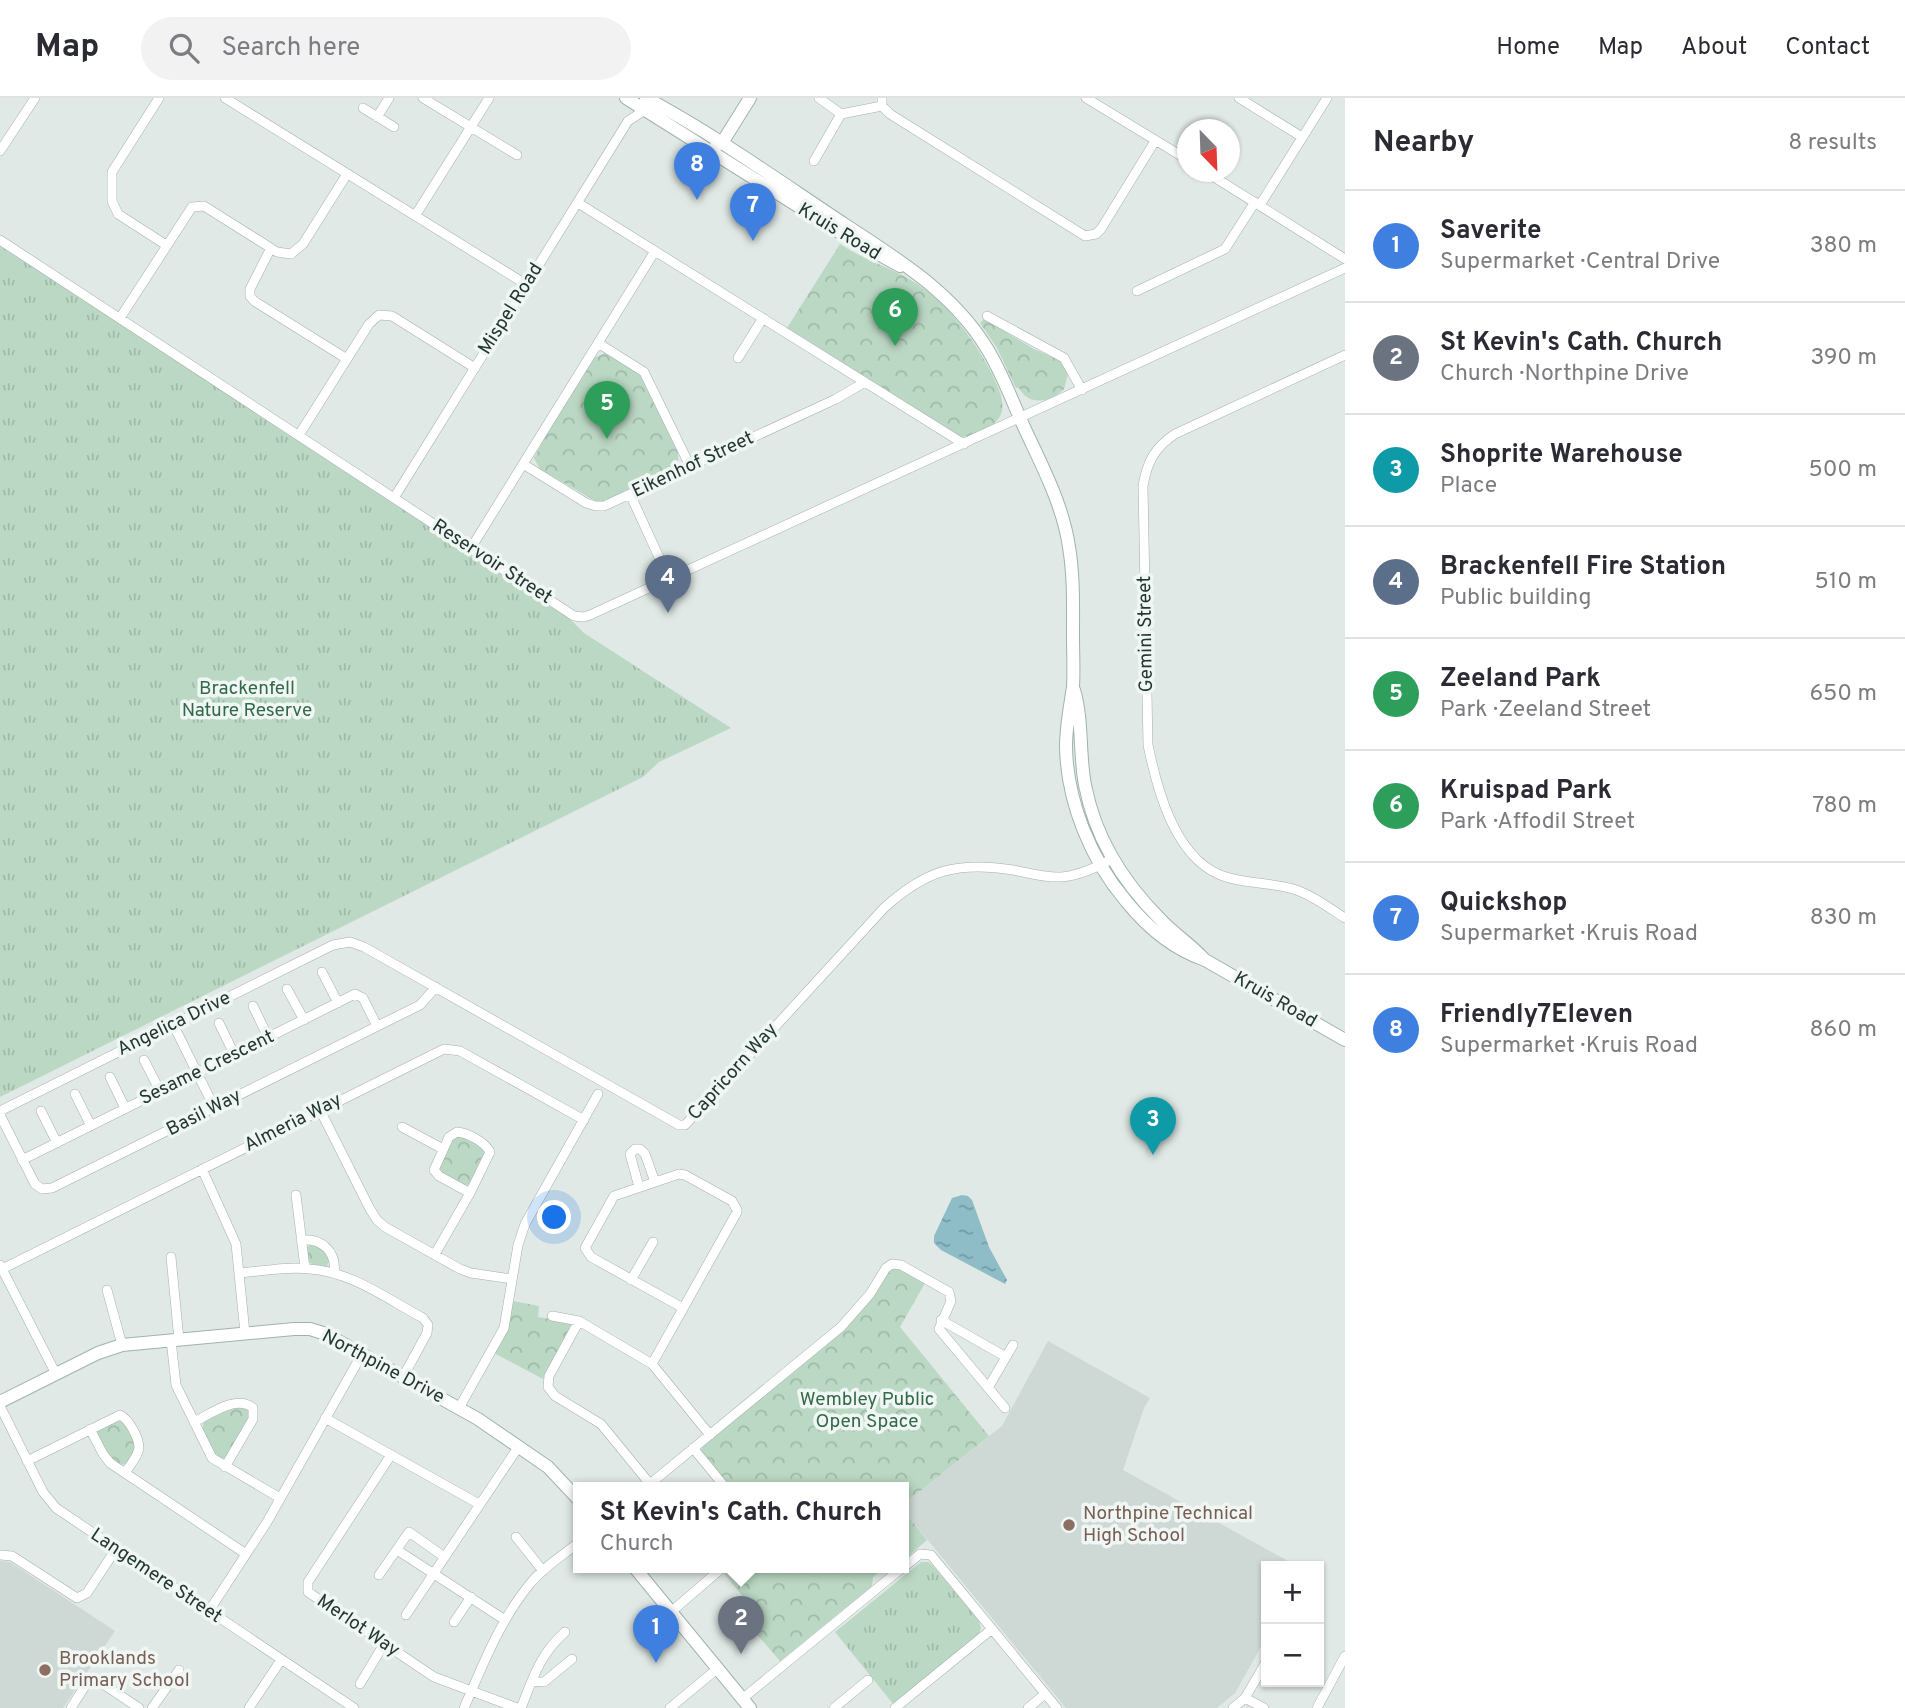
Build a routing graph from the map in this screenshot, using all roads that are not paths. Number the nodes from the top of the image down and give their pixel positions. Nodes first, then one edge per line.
1 (35, 98) edge
2 (159, 98) edge
3 (225, 98) edge
4 (389, 98) edge
5 (424, 98) edge
6 (489, 98) edge
7 (625, 98) edge
8 (750, 98) edge
9 (819, 98) edge
10 (1086, 98) edge
11 (1239, 98) edge
12 (1327, 98) edge
13 (882, 102) edge
14 (648, 104) edge
15 (363, 108) dead end
16 (841, 114) junction
17 (377, 117) junction
18 (628, 121) junction
19 (394, 127) dead end
20 (470, 128) junction
21 (1302, 137) junction
22 (1155, 141) junction
23 (720, 147) junction
24 (0, 151) edge
25 (1177, 154) edge
26 (517, 155) dead end
27 (814, 161) dead end
28 (347, 174) junction
29 (1223, 182) edge
30 (578, 203) junction
31 (1258, 203) junction
32 (415, 216) junction
33 (0, 240) edge
34 (166, 245) junction
35 (271, 248) junction
36 (655, 251) junction
37 (1345, 259) edge
38 (1345, 268) edge
39 (527, 285) junction
40 (1137, 291) dead end
41 (987, 316) dead end
42 (120, 318) junction
43 (763, 318) junction
44 (598, 343) junction
45 (1345, 355) edge
46 (738, 358) dead end
47 (347, 359) junction
48 (475, 368) junction
49 (865, 382) junction
50 (1082, 390) junction
51 (1020, 418) junction
52 (299, 435) junction
53 (964, 444) junction
54 (523, 464) junction
55 (690, 467) junction
56 (630, 494) junction
57 (394, 498) junction
58 (471, 548) junction
59 (670, 579) junction
60 (1073, 686) junction
61 (1112, 859) junction
62 (1100, 865) junction
63 (1345, 918) edge
64 (350, 942) joint
65 (1205, 960) junction
66 (322, 972) dead end
67 (436, 987) junction
68 (288, 989) dead end
69 (338, 1003) junction
70 (253, 1006) dead end
71 (304, 1020) junction
72 (219, 1023) dead end
73 (173, 1024) junction
74 (377, 1026) junction
75 (268, 1037) junction
76 (1345, 1040) edge
77 (234, 1054) junction
78 (144, 1060) dead end
79 (197, 1073) junction
80 (110, 1077) dead end
81 (160, 1091) junction
82 (75, 1094) dead end
83 (598, 1094) dead end
84 (214, 1107) junction
85 (125, 1108) junction
86 (320, 1110) junction
87 (41, 1111) dead end
88 (0, 1113) edge
89 (583, 1120) junction
90 (91, 1126) junction
91 (402, 1127) dead end
92 (57, 1143) junction
93 (443, 1149) junction
94 (22, 1160) junction
95 (202, 1169) junction
96 (655, 1182) junction
97 (639, 1187) junction
98 (470, 1193) junction
99 (296, 1195) dead end
100 (302, 1240) junction
101 (653, 1242) dead end
102 (435, 1255) junction
103 (171, 1257) dead end
104 (1, 1267) edge
105 (305, 1268) junction
106 (240, 1273) junction
107 (334, 1273) junction
108 (512, 1279) junction
109 (631, 1280) junction
110 (107, 1290) dead end
111 (683, 1308) junction
112 (552, 1316) dead end
113 (941, 1320) junction
114 (579, 1321) junction
115 (245, 1333) junction
116 (175, 1340) junction
117 (122, 1345) junction
118 (1013, 1345) dead end
119 (362, 1354) junction
120 (1006, 1357) junction
121 (652, 1363) junction
122 (56, 1374) junction
123 (403, 1377) junction
124 (988, 1388) junction
125 (0, 1404) edge
126 (459, 1408) junction
127 (1005, 1408) dead end
128 (325, 1418) junction
129 (194, 1422) junction
130 (90, 1429) junction
131 (710, 1435) junction
132 (519, 1446) junction
133 (694, 1448) junction
134 (391, 1455) junction
135 (27, 1461) junction
136 (225, 1467) junction
137 (125, 1473) junction
138 (644, 1482) edge
139 (652, 1482) edge
140 (720, 1482) edge
141 (573, 1493) edge
142 (280, 1498) junction
143 (479, 1504) junction
144 (516, 1537) dead end
145 (573, 1547) edge
146 (116, 1549) junction
147 (397, 1550) junction
148 (246, 1554) junction
149 (0, 1555) edge
150 (443, 1556) junction
151 (909, 1562) edge
152 (543, 1571) junction
153 (433, 1572) junction
154 (639, 1573) edge
155 (716, 1573) edge
156 (896, 1573) edge
157 (379, 1575) dead end
158 (471, 1597) junction
159 (209, 1611) junction
160 (671, 1612) junction
161 (406, 1615) dead end
162 (505, 1620) junction
163 (454, 1622) dead end
164 (992, 1629) junction
165 (565, 1632) dead end
166 (384, 1644) junction
167 (1345, 1656) edge
168 (572, 1659) dead end
169 (281, 1660) junction
170 (718, 1669) junction
171 (179, 1670) dead end
172 (1261, 1671) edge
173 (868, 1679) dead end
174 (532, 1681) junction
175 (360, 1684) dead end
176 (472, 1690) junction
177 (1045, 1694) junction
178 (1245, 1698) junction
179 (746, 1704) edge
180 (846, 1704) edge
181 (71, 1708) edge
182 (139, 1708) edge
183 (152, 1708) edge
184 (248, 1708) edge
185 (354, 1708) edge
186 (464, 1708) edge
187 (519, 1708) edge
188 (670, 1708) edge
189 (834, 1708) edge
190 (895, 1708) edge
191 (1028, 1708) edge
192 (1057, 1708) edge
193 (1233, 1708) edge
194 (1264, 1708) edge
195 (1317, 1708) edge

1 - 24 street
2 - 34 street
3 - 28 street
4 - 17 street
5 - 20 street
6 - 20 street
7 - 14 street, Kruis Road
7 - 18 street
8 - 23 street
9 - 16 street
10 - 22 street
11 - 21 street
12 - 21 street
13 - 16 street
13 - 22 street
14 - 18 street, Mispel Road
14 - 23 street, Kruis Road
15 - 17 street
16 - 27 street
17 - 19 street
18 - 30 street, Mispel Road
20 - 26 street
20 - 32 street
21 - 31 street
22 - 25 street
23 - 51 street, Kruis Road
28 - 32 street
28 - 35 street
29 - 31 street
30 - 36 street
30 - 39 street, Mispel Road
31 - 37 street
31 - 40 street
32 - 39 street
33 - 42 street, Reservoir Street
34 - 35 street
34 - 42 street
35 - 47 street
36 - 43 street
36 - 44 street
38 - 50 street
39 - 48 street, Mispel Road
41 - 50 street
42 - 52 street, Reservoir Street
43 - 46 street
43 - 49 street
44 - 54 street
44 - 55 street
45 - 63 street, Gemini Street
47 - 48 street
47 - 52 street
48 - 57 street, Mispel Road
49 - 53 street
49 - 55 street, Eikenhof Street
50 - 51 street
51 - 53 street, Reservoir Street
51 - 60 street, Kruis Road
52 - 57 street, Reservoir Street
53 - 59 street, Reservoir Street
54 - 56 street, Eikenhof Street
54 - 58 street
55 - 56 street, Eikenhof Street
56 - 59 street
57 - 58 street, Reservoir Street
58 - 59 street, Reservoir Street
60 - 61 street, Kruis Road
60 - 62 street, Kruis Road
61 - 62 street
61 - 65 street, Kruis Road
62 - 65 street, Kruis Road
62 - 67 street, Capricorn Way
64 - 67 street, Capricorn Way
64 - 73 street, Angelica Drive
65 - 76 street, Kruis Road
66 - 69 street
67 - 74 street, Basil Way
68 - 71 street
69 - 71 street, Sesame Crescent
69 - 74 street, Sesame Crescent
70 - 75 street
71 - 75 street, Sesame Crescent
72 - 77 street
73 - 79 street
73 - 88 street, Angelica Drive
74 - 84 street, Basil Way
75 - 77 street, Sesame Crescent
77 - 79 street, Sesame Crescent
78 - 81 street
79 - 81 street, Sesame Crescent
79 - 84 street
80 - 85 street
81 - 85 street, Sesame Crescent
82 - 90 street
83 - 89 street
84 - 94 street, Basil Way
85 - 90 street, Sesame Crescent
86 - 89 street, Almeria Way
86 - 95 street, Almeria Way
86 - 102 street
87 - 92 street
88 - 94 street, Basil Way
89 - 108 street
90 - 92 street, Sesame Crescent
91 - 93 street
92 - 94 street, Sesame Crescent
93 - 98 street
93 - 98 street
95 - 104 street, Almeria Way
95 - 106 street
96 - 97 street
96 - 97 street
96 - 111 street
97 - 109 street
98 - 102 street
99 - 100 street
100 - 105 street
100 - 107 street
101 - 109 street
102 - 108 street
103 - 116 street
104 - 122 street
105 - 106 street
105 - 107 street
106 - 115 street
107 - 123 street
108 - 126 street
109 - 111 street
110 - 117 street
111 - 121 street
112 - 114 street
113 - 120 street
113 - 124 street
113 - 131 street
114 - 121 street
114 - 138 street
115 - 116 street, Northpine Drive
115 - 119 street, Northpine Drive
116 - 117 street, Northpine Drive
116 - 129 street
117 - 122 street, Northpine Drive
118 - 120 street
119 - 123 street, Northpine Drive
119 - 128 street
120 - 124 street
121 - 131 street
122 - 125 street, Northpine Drive
123 - 126 street, Northpine Drive
124 - 127 street
125 - 135 street, Langemere Street
126 - 132 street, Northpine Drive
128 - 134 street
128 - 142 street
129 - 136 street
129 - 136 street
130 - 135 street
130 - 137 street
130 - 137 street
131 - 133 street
132 - 141 street, Northpine Drive
132 - 143 street
133 - 139 street
133 - 140 street
134 - 143 street
134 - 166 street, Merlot Way
135 - 146 street, Langemere Street
136 - 142 street
137 - 148 street
142 - 148 street
143 - 150 street
144 - 152 street
145 - 152 street
146 - 149 street
146 - 159 street, Langemere Street
147 - 150 street
147 - 153 street
147 - 157 street
148 - 159 street
150 - 153 street
151 - 164 street
152 - 162 street
153 - 158 street
153 - 161 street
154 - 160 street
155 - 160 street
156 - 179 street
158 - 162 street
158 - 163 street
159 - 169 street, Langemere Street
160 - 170 street
162 - 176 street
164 - 177 street
164 - 190 street
165 - 174 street
166 - 175 street
166 - 176 street, Merlot Way
167 - 195 street
168 - 174 street
169 - 184 street
169 - 185 street, Langemere Street
170 - 179 street
170 - 188 street
171 - 183 street
172 - 178 street
173 - 180 street
174 - 187 street
176 - 186 street
176 - 187 street, Merlot Way
177 - 191 street
177 - 192 street
178 - 193 street
178 - 194 street
180 - 189 street
181 - 182 street

